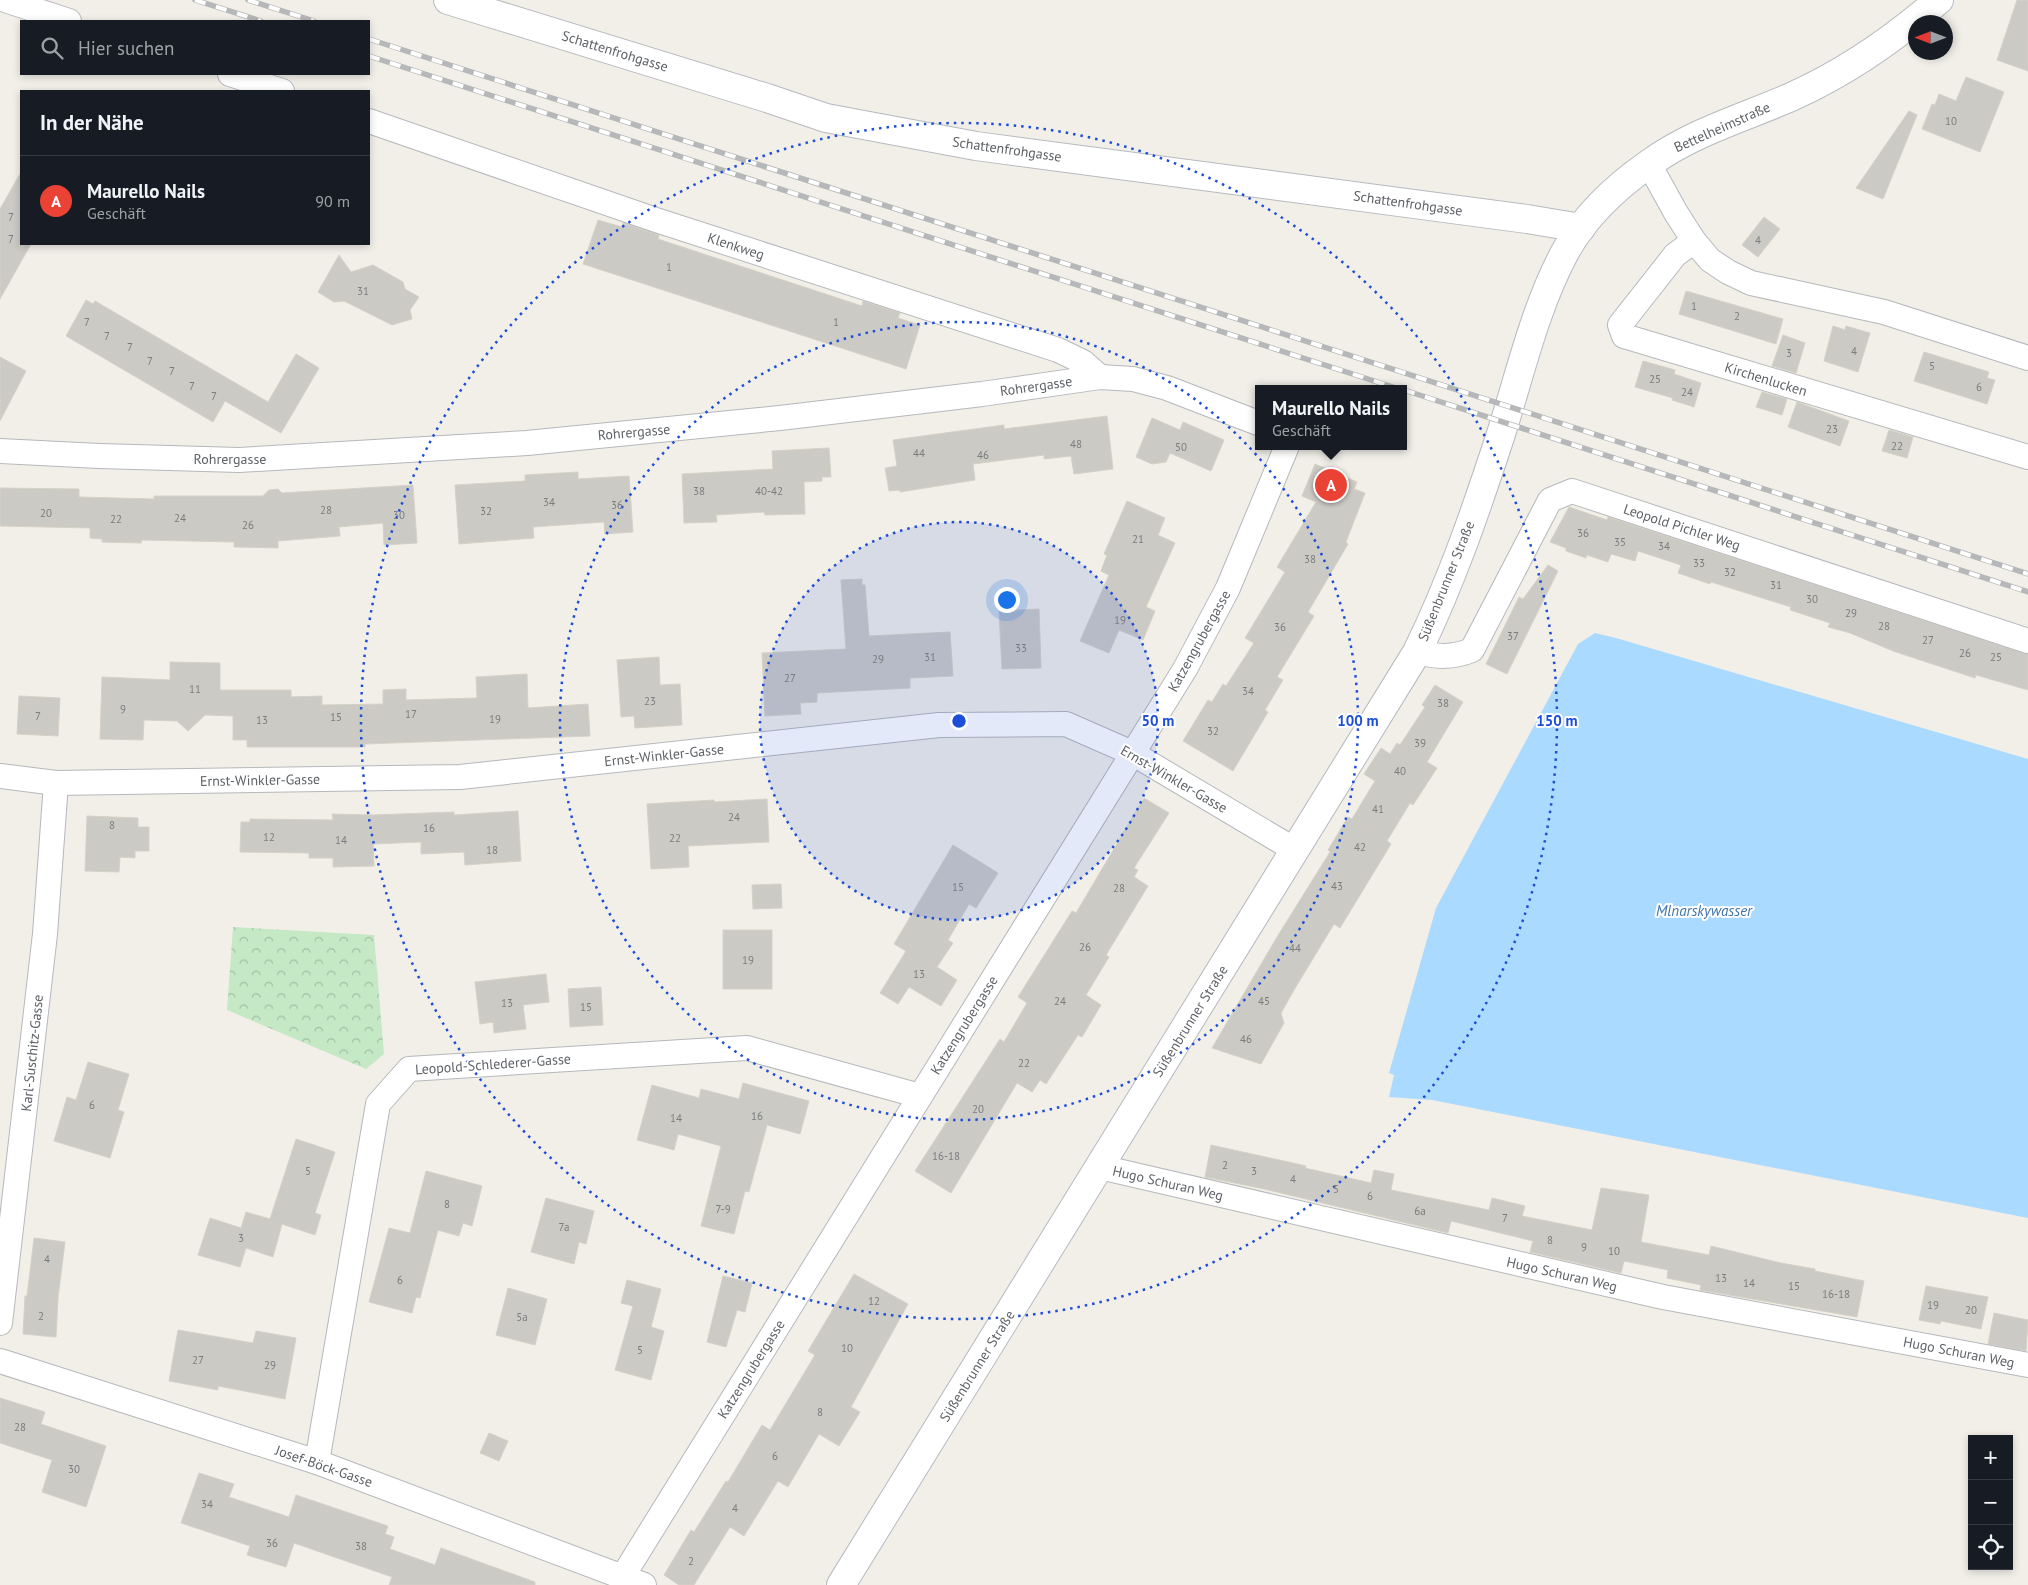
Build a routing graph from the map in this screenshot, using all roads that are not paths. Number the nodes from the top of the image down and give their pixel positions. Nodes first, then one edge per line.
1 (5, 0) edge
2 (448, 0) edge
3 (1939, 0) edge
4 (66, 20) edge
5 (233, 75) edge
6 (279, 90) edge
7 (370, 121) edge
8 (1649, 164) junction
9 (1581, 228) junction
10 (1694, 241) junction
11 (2028, 358) edge
12 (1100, 377) junction
13 (1255, 422) edge
14 (1500, 438) joint
15 (0, 451) edge
16 (1285, 454) edge
17 (2028, 457) edge
18 (2028, 641) edge
19 (1417, 652) junction
20 (1132, 753) junction
21 (0, 776) edge
22 (56, 783) junction
23 (1295, 850) junction
24 (920, 1096) junction
25 (1100, 1167) junction
26 (0, 1323) edge
27 (0, 1361) edge
28 (2028, 1365) edge
29 (316, 1462) junction
30 (633, 1580) edge
31 (842, 1585) edge

1 - 4 street
2 - 9 street, Schattenfrohgasse
3 - 8 street, Bettelheimstraße
5 - 6 street
7 - 12 street, Klenkweg
8 - 9 street, Bettelheimstraße
8 - 10 street
9 - 14 street, Bettelheimstraße
10 - 11 street
10 - 17 street, Kirchenlucken
12 - 13 street, Rohrergasse
12 - 15 street, Rohrergasse
14 - 19 street, Süßenbrunner Straße
16 - 20 street, Katzengrubergasse
18 - 19 street, Leopold Pichler Weg
19 - 23 street, Süßenbrunner Straße
20 - 22 street, Ernst-Winkler-Gasse
20 - 23 street, Ernst-Winkler-Gasse
20 - 24 street, Katzengrubergasse
21 - 22 street, Ernst-Winkler-Gasse
22 - 26 street, Karl-Suschitz-Gasse
23 - 25 street, Süßenbrunner Straße
24 - 29 street, Leopold-Schlederer-Gasse
24 - 30 street, Katzengrubergasse
25 - 28 street, Hugo Schuran Weg
25 - 31 street, Süßenbrunner Straße
27 - 29 street, Josef-Böck-Gasse
29 - 30 street, Josef-Böck-Gasse

